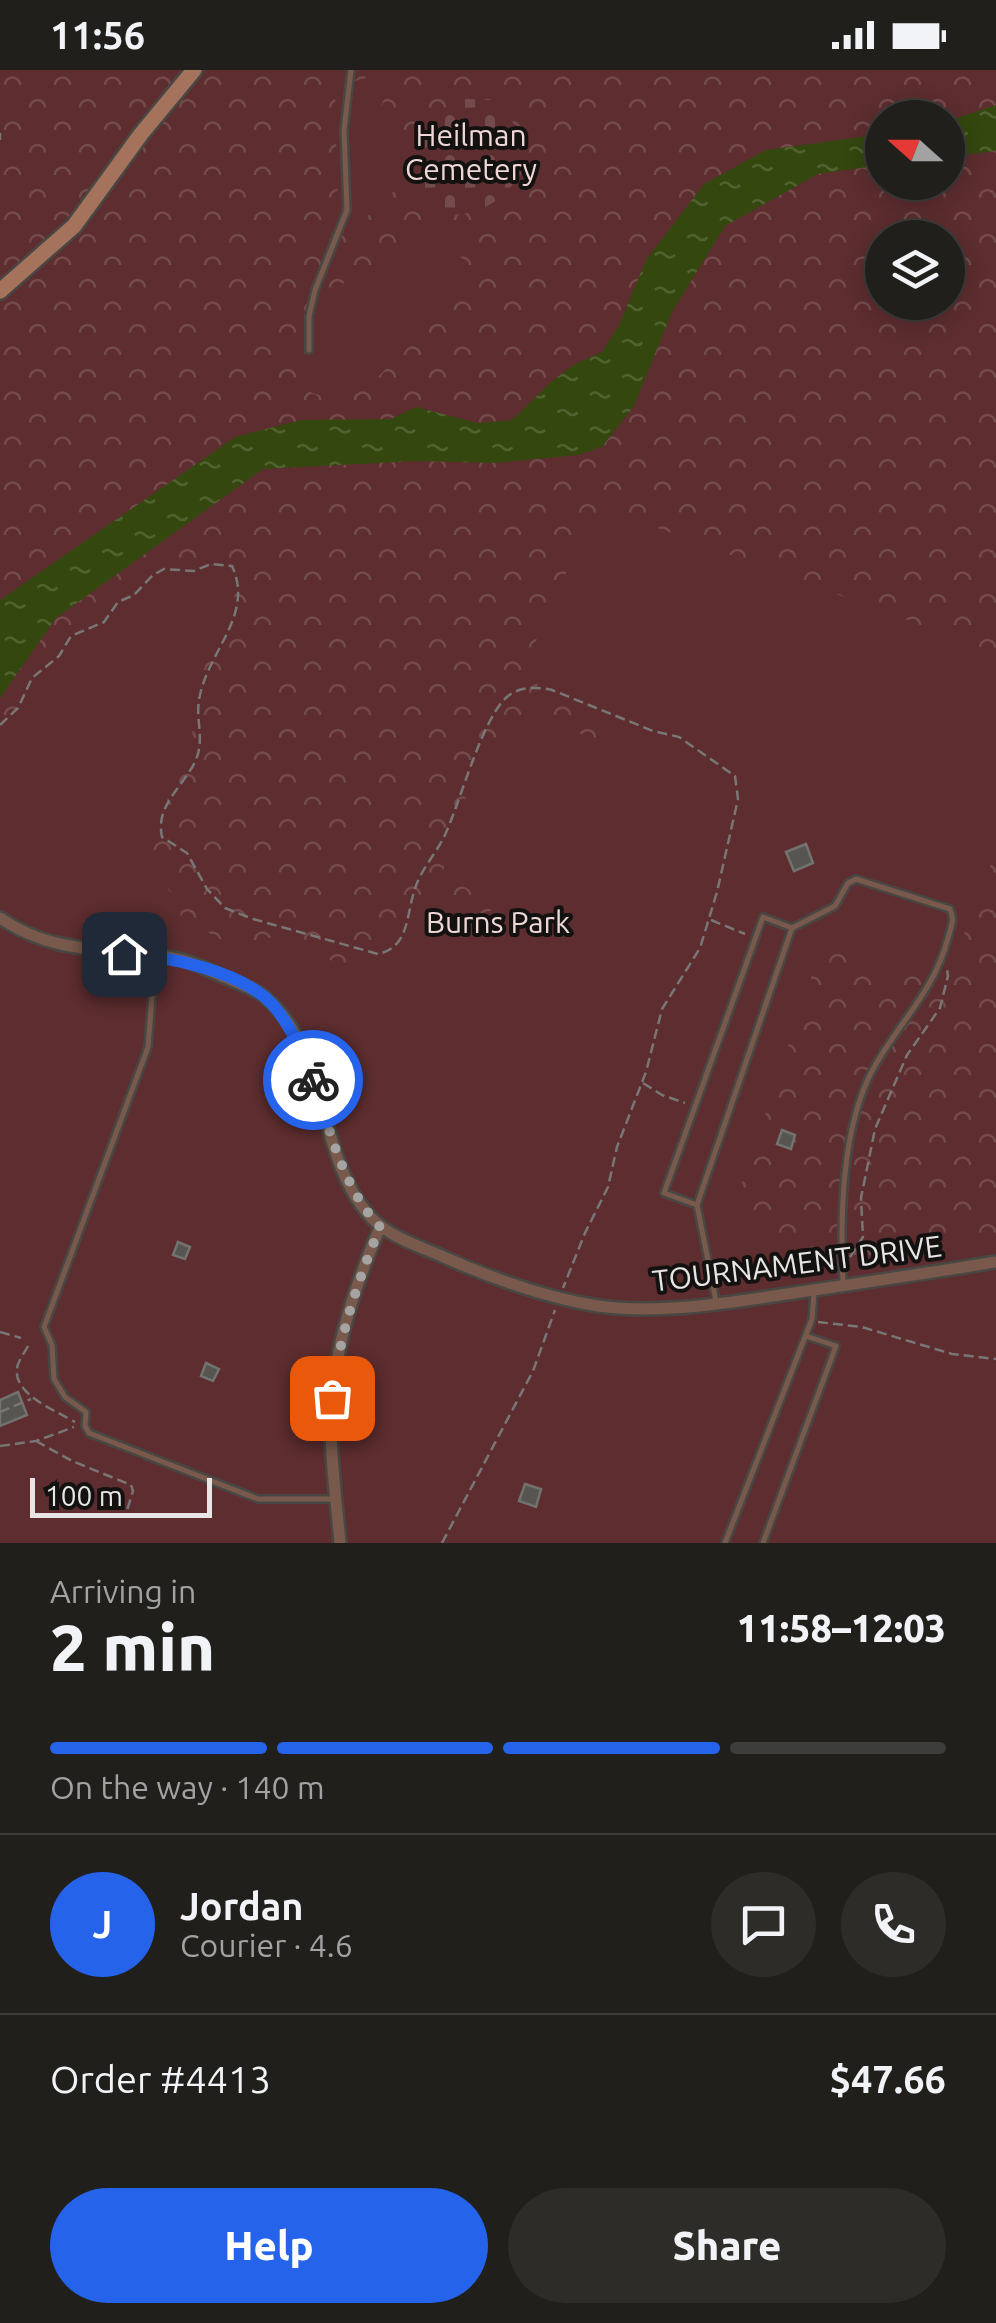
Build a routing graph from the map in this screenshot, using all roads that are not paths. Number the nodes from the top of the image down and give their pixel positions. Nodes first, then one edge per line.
1 (194, 70) edge
2 (352, 70) edge
3 (0, 291) edge
4 (309, 350) dead end
5 (0, 918) edge
6 (792, 928) junction
7 (155, 956) junction
8 (697, 1205) junction
9 (380, 1227) junction
10 (996, 1262) edge
11 (843, 1286) junction
12 (814, 1290) junction
13 (716, 1304) junction
14 (806, 1336) junction
15 (336, 1498) junction
16 (340, 1543) edge
17 (725, 1543) edge
18 (763, 1543) edge

1 - 3 street
2 - 4 lane
5 - 7 street, TOURNAMENT DRIVE
6 - 8 lane
6 - 8 lane
6 - 11 lane
7 - 9 street, TOURNAMENT DRIVE
7 - 15 lane
8 - 13 lane
9 - 13 street, TOURNAMENT DRIVE
9 - 15 street
10 - 11 street, TOURNAMENT DRIVE
11 - 12 street, TOURNAMENT DRIVE
12 - 13 street, TOURNAMENT DRIVE
12 - 14 lane
14 - 17 lane
14 - 18 lane
15 - 16 street

